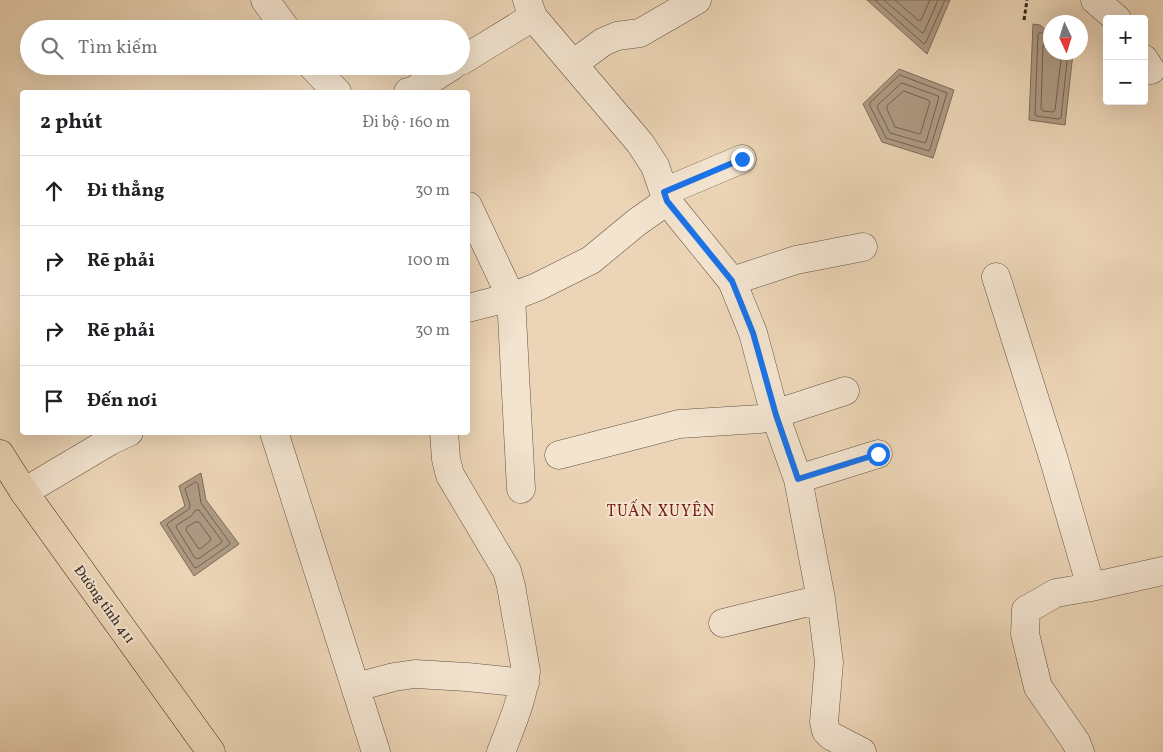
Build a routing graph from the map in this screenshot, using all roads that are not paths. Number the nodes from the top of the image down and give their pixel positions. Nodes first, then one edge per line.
1 (266, 0) edge
2 (697, 0) edge
3 (1095, 0) edge
4 (530, 8) edge
5 (1113, 15) edge
6 (280, 20) edge
7 (470, 54) edge
8 (573, 64) junction
9 (321, 75) edge
10 (438, 75) edge
11 (335, 90) edge
12 (414, 90) edge
13 (742, 159) dead end
14 (665, 196) junction
15 (470, 210) edge
16 (863, 247) dead end
17 (996, 277) dead end
18 (732, 281) junction
19 (511, 297) junction
20 (470, 307) edge
21 (845, 391) dead end
22 (776, 415) junction
23 (123, 435) edge
24 (275, 435) edge
25 (444, 435) edge
26 (0, 454) edge
27 (878, 454) dead end
28 (559, 455) dead end
29 (798, 479) junction
30 (521, 489) dead end
31 (24, 492) junction
32 (1163, 571) edge
33 (1091, 587) junction
34 (821, 599) junction
35 (723, 623) dead end
36 (525, 683) junction
37 (356, 690) junction
38 (211, 752) edge
39 (376, 752) edge
40 (501, 752) edge
41 (862, 752) edge
42 (1080, 752) edge

1 - 6 street
2 - 8 street
3 - 5 street
4 - 7 street
4 - 8 street
8 - 14 street
9 - 11 street
10 - 12 street
13 - 14 street
14 - 18 street
14 - 19 street
15 - 19 street
16 - 18 street
17 - 33 street
18 - 22 street
19 - 20 street
19 - 30 street
21 - 22 street
22 - 28 street
22 - 29 street
23 - 31 street
24 - 37 street
25 - 36 street
26 - 31 main road, Đường tỉnh 411
27 - 29 street
29 - 34 street
31 - 38 main road, Đường tỉnh 411
32 - 33 street
33 - 42 street
34 - 35 street
34 - 41 street
36 - 37 street
36 - 40 street
37 - 39 street

